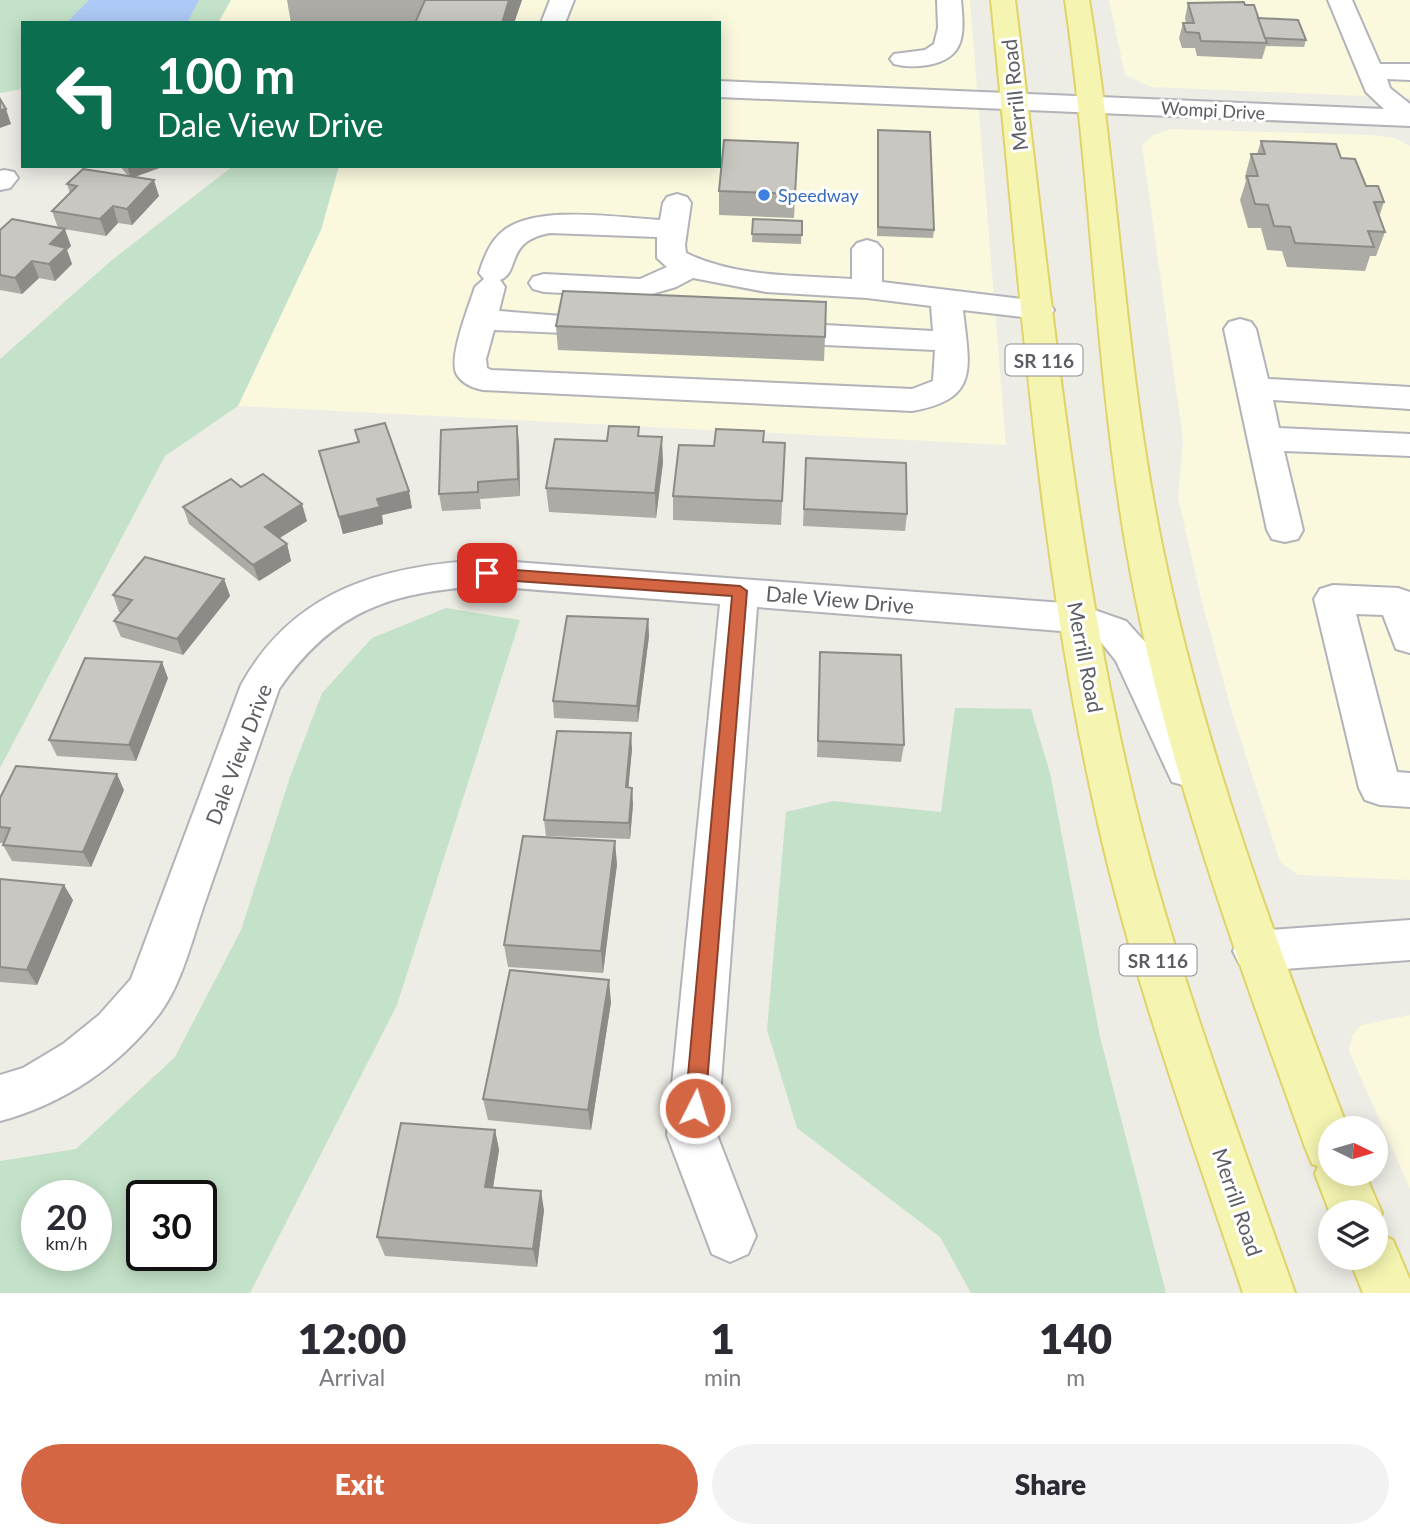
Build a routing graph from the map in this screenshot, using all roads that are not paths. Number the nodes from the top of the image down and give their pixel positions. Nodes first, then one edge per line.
1 (562, 0) edge
2 (949, 0) edge
3 (1003, 0) edge
4 (1077, 0) edge
5 (1340, 0) edge
6 (554, 21) edge
7 (903, 59) dead end
8 (1370, 71) junction
9 (1410, 72) edge
10 (721, 89) edge
11 (1015, 100) junction
12 (1091, 104) junction
13 (1410, 118) edge
14 (867, 249) dead end
15 (688, 268) junction
16 (544, 283) dead end
17 (867, 289) junction
18 (946, 299) junction
19 (1038, 310) junction
20 (481, 320) junction
21 (564, 324) edge
22 (1240, 329) dead end
23 (825, 335) edge
24 (949, 341) junction
25 (1254, 388) junction
26 (1410, 398) edge
27 (1266, 439) junction
28 (1410, 445) edge
29 (1285, 530) dead end
30 (740, 591) junction
31 (1077, 618) junction
32 (1410, 639) edge
33 (1410, 790) edge
34 (1216, 832) junction
35 (1410, 940) edge
36 (1256, 951) junction
37 (0, 1098) edge
38 (1318, 1116) edge
39 (730, 1236) dead end
40 (1380, 1270) edge
41 (1269, 1293) edge
42 (1389, 1293) edge

1 - 6 street
2 - 7 street
3 - 11 main road, Merrill Road / SR 116
4 - 12 main road
5 - 8 street
8 - 9 street
8 - 13 street
10 - 11 street, Wompi Drive
11 - 12 street, Wompi Drive
11 - 19 main road, Merrill Road / SR 116
12 - 13 street, Wompi Drive
12 - 34 main road
14 - 17 street
15 - 16 street
15 - 17 street
15 - 20 street
17 - 18 street
18 - 19 street
18 - 24 street
19 - 31 main road, Merrill Road / SR 116
20 - 21 street
20 - 24 street
22 - 25 street
23 - 24 street
25 - 26 street
25 - 27 street
27 - 28 street
27 - 29 street
30 - 31 street, Dale View Drive
30 - 37 street, Dale View Drive
30 - 39 street
31 - 34 street, Dale View Drive
31 - 41 main road, Merrill Road / SR 116
32 - 33 street
34 - 36 main road
35 - 36 street
36 - 38 main road
40 - 42 main road

